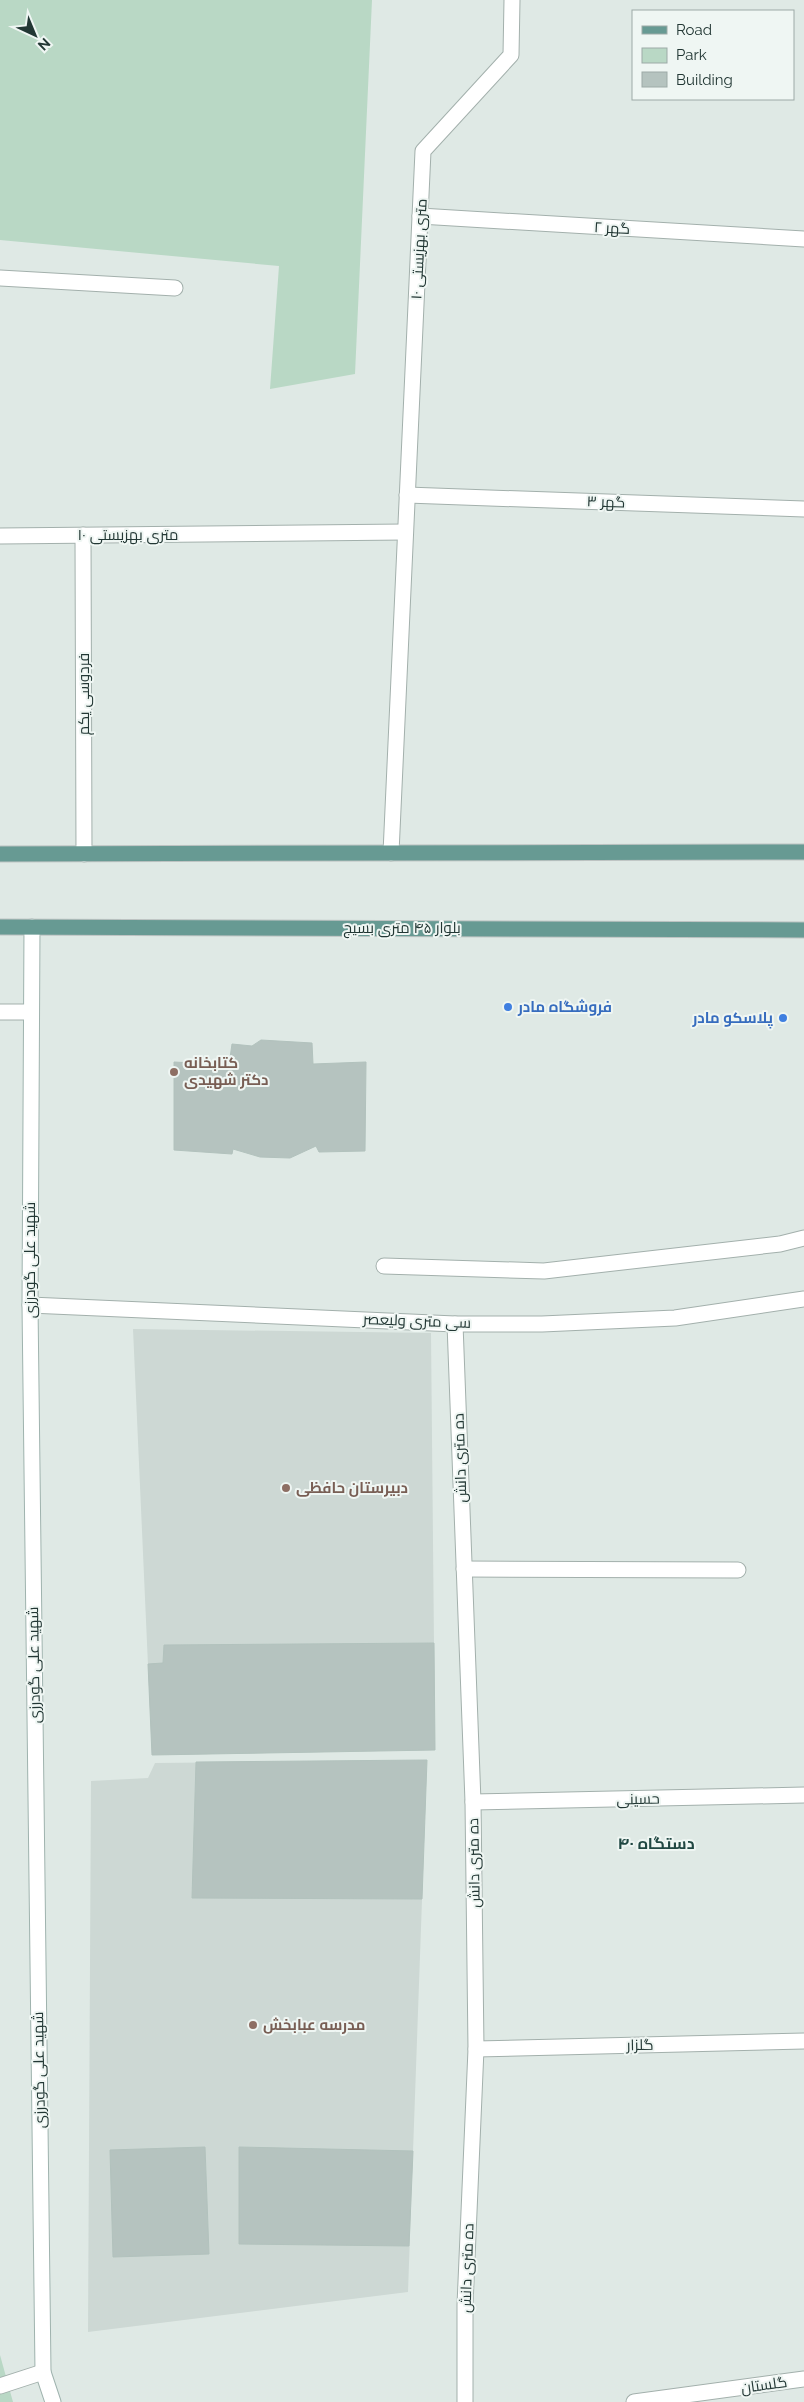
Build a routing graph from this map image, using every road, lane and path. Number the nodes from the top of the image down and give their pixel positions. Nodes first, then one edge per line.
1 (512, 0) edge
2 (420, 216) junction
3 (804, 239) edge
4 (0, 278) edge
5 (175, 288) dead end
6 (407, 495) junction
7 (804, 509) edge
8 (405, 532) junction
9 (83, 535) junction
10 (0, 536) edge
11 (804, 852) edge
12 (391, 853) junction
13 (0, 854) edge
14 (84, 854) junction
15 (32, 926) junction
16 (0, 927) edge
17 (804, 930) edge
18 (0, 1012) edge
19 (30, 1012) junction
20 (804, 1238) edge
21 (384, 1266) dead end
22 (804, 1299) edge
23 (30, 1305) junction
24 (454, 1324) junction
25 (464, 1569) junction
26 (738, 1570) dead end
27 (804, 1795) edge
28 (473, 1802) junction
29 (804, 2041) edge
30 (476, 2049) junction
31 (43, 2372) junction
32 (804, 2379) edge
33 (0, 2386) edge
34 (53, 2402) edge
35 (465, 2402) edge
36 (634, 2402) edge

1 - 2 street, ۱۰ متری بهزیستی
2 - 3 street, گهر ۲
2 - 6 street, ۱۰ متری بهزیستی
4 - 5 street
6 - 7 street, گهر ۳
6 - 8 street, ۱۰ متری بهزیستی
8 - 9 street, ۱۰ متری بهزیستی
8 - 12 street, ۱۰ متری بهزیستی
9 - 10 street, ۱۰ متری بهزیستی
9 - 14 street, فردوسی یکم
11 - 12 main road
12 - 14 main road
13 - 14 main road
15 - 16 main road, بلوار ۴۵ متری بسیج
15 - 17 main road, بلوار ۴۵ متری بسیج
15 - 19 street, شهید علی گودرزی
18 - 19 street
19 - 23 street, شهید علی گودرزی
20 - 21 street
22 - 24 street, سی متری ولیعصر
23 - 24 street, سی متری ولیعصر
23 - 31 street, شهید علی گودرزی
24 - 25 street, ده متری دانش
25 - 26 street
25 - 28 street, ده متری دانش
27 - 28 street, حسینی
28 - 30 street, ده متری دانش
29 - 30 street, گلزار
30 - 35 street, ده متری دانش
31 - 33 street
31 - 34 street, شهید علی گودرزی
32 - 36 street, گلستان

